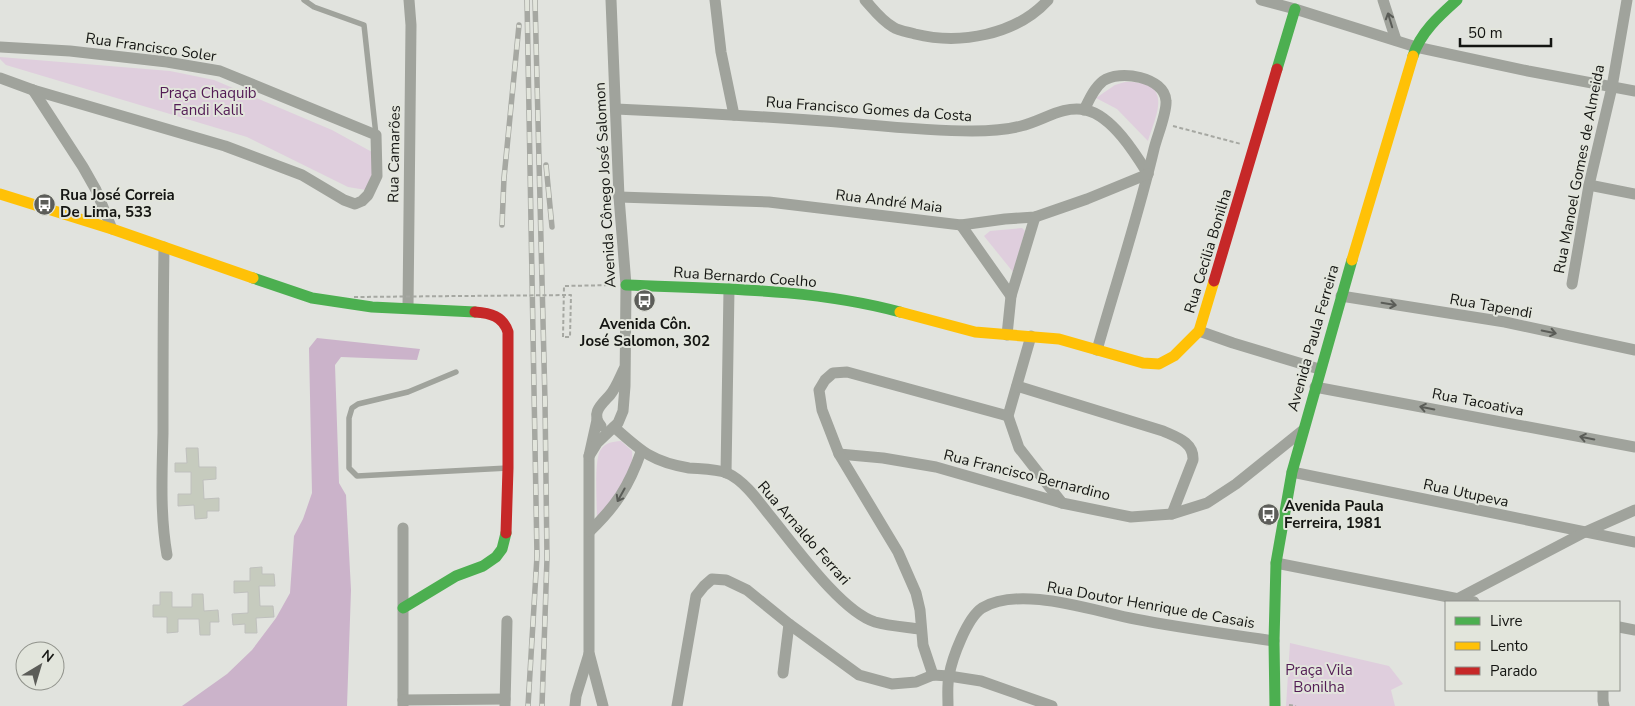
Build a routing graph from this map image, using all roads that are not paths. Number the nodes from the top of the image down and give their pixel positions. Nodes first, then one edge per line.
1 (304, 0) edge
2 (409, 0) edge
3 (611, 0) edge
4 (715, 0) edge
5 (866, 0) edge
6 (1048, 0) edge
7 (1261, 0) edge
8 (1384, 0) edge
9 (1457, 0) edge
10 (1627, 0) edge
11 (1295, 9) junction
12 (1396, 40) junction
13 (1416, 46) junction
14 (0, 47) edge
15 (0, 78) edge
16 (1612, 87) junction
17 (33, 90) junction
18 (1635, 91) edge
19 (616, 109) junction
20 (1084, 110) junction
21 (734, 115) junction
22 (376, 135) junction
23 (1148, 174) junction
24 (1589, 185) junction
25 (0, 194) edge
26 (1635, 194) edge
27 (619, 197) junction
28 (1035, 217) junction
29 (961, 225) junction
30 (112, 228) junction
31 (164, 247) junction
32 (1572, 284) dead end
33 (626, 285) junction
34 (729, 290) junction
35 (1011, 296) junction
36 (1341, 296) junction
37 (408, 308) junction
38 (1200, 330) junction
39 (1007, 335) junction
40 (1031, 336) junction
41 (1097, 350) junction
42 (1635, 350) edge
43 (625, 368) junction
44 (1319, 369) junction
45 (456, 372) dead end
46 (1016, 386) junction
47 (1315, 387) junction
48 (610, 396) junction
49 (623, 406) junction
50 (1008, 416) junction
51 (597, 420) junction
52 (613, 428) junction
53 (1302, 431) junction
54 (1635, 447) edge
55 (641, 452) junction
56 (838, 454) junction
57 (589, 456) junction
58 (508, 468) junction
59 (1292, 472) junction
60 (726, 473) junction
61 (1062, 503) junction
62 (1635, 510) edge
63 (1172, 514) junction
64 (403, 528) dead end
65 (590, 531) junction
66 (1583, 533) junction
67 (1635, 542) edge
68 (167, 555) dead end
69 (1276, 563) junction
70 (1457, 599) junction
71 (1468, 601) edge
72 (403, 608) junction
73 (508, 621) dead end
74 (789, 624) junction
75 (1620, 627) edge
76 (920, 629) junction
77 (1635, 630) edge
78 (1274, 642) junction
79 (589, 653) junction
80 (783, 673) dead end
81 (932, 675) junction
82 (949, 676) junction
83 (1603, 691) edge
84 (403, 703) edge
85 (505, 703) edge
86 (575, 706) edge
87 (603, 706) edge
88 (677, 706) edge
89 (948, 706) edge
90 (1052, 706) edge
91 (1275, 706) edge
92 (1604, 706) edge

1 - 22 lane
2 - 37 street, Rua Camarões
3 - 19 street, Avenida Cônego José Salomon
4 - 21 street
5 - 6 street
7 - 11 street
12 -> 8 street
9 - 13 street, Avenida Paula Ferreira
10 - 16 street, Rua Manoel Gomes de Almeida
11 - 12 street
11 - 38 street, Rua Cecilia Bonilha
12 - 13 street
13 - 16 street
13 - 36 street, Avenida Paula Ferreira
14 - 22 street, Rua Francisco Soler
15 - 17 street
16 - 18 street
16 - 24 street, Rua Manoel Gomes de Almeida
17 - 22 street
17 - 30 street
19 - 21 street, Rua Francisco Gomes da Costa
19 - 27 street, Avenida Cônego José Salomon
20 - 21 street, Rua Francisco Gomes da Costa
20 - 23 street
20 - 23 street
23 - 28 street, Rua André Maia
23 - 41 street
24 - 26 street
24 - 32 street, Rua Manoel Gomes de Almeida
25 - 30 street
27 - 29 street, Rua André Maia
27 - 33 street, Avenida Cônego José Salomon
28 - 29 street, Rua André Maia
28 - 35 street
29 - 35 street
30 - 31 street
31 - 37 street
31 - 68 street
33 - 34 street, Rua Bernardo Coelho
33 - 43 street, Avenida Cônego José Salomon
34 - 39 street, Rua Bernardo Coelho
34 - 60 street
35 - 39 street
36 -> 42 street, Rua Tapendi
36 - 44 street, Avenida Paula Ferreira
37 - 58 street
38 - 41 street, Rua Cecilia Bonilha
38 - 44 street
39 - 40 street, Rua Cecilia Bonilha
40 - 41 street, Rua Cecilia Bonilha
40 - 46 street
43 - 48 street, Avenida Cônego José Salomon
43 - 49 street, Avenida Cônego José Salomon
44 - 47 street, Avenida Paula Ferreira
45 - 58 lane
46 - 50 street
46 - 63 street
47 - 53 street, Avenida Paula Ferreira
54 -> 47 street, Rua Tacoativa
48 - 49 street
48 - 51 street
49 - 52 street
50 - 56 street
50 - 61 street
51 - 52 street
51 - 57 street
52 - 55 street, Rua Arnaldo Ferrari
52 - 57 street
53 - 59 street, Avenida Paula Ferreira
53 - 63 street, Rua Francisco Bernardino
55 - 60 street, Rua Arnaldo Ferrari
55 -> 65 street
56 - 61 street, Rua Francisco Bernardino
56 - 76 street
57 - 65 street
58 - 72 street
59 - 66 street, Rua Utupeva
59 - 69 street, Avenida Paula Ferreira
60 - 76 street, Rua Arnaldo Ferrari
61 - 63 street, Rua Francisco Bernardino
62 - 66 street
64 - 72 street
65 - 79 street
66 - 67 street, Rua Utupeva
66 - 70 street
69 - 70 street
69 - 78 street, Avenida Paula Ferreira
70 - 71 street
72 - 84 street
73 - 85 street
74 - 80 street
74 - 81 street
74 - 88 street
75 - 77 street
76 - 81 street
78 - 82 street, Rua Doutor Henrique de Casais
78 - 91 street, Avenida Paula Ferreira
79 - 86 street
79 - 87 street
81 - 82 street
82 - 89 street, Rua Doutor Henrique de Casais
82 - 90 street
83 - 92 street
84 - 85 street

